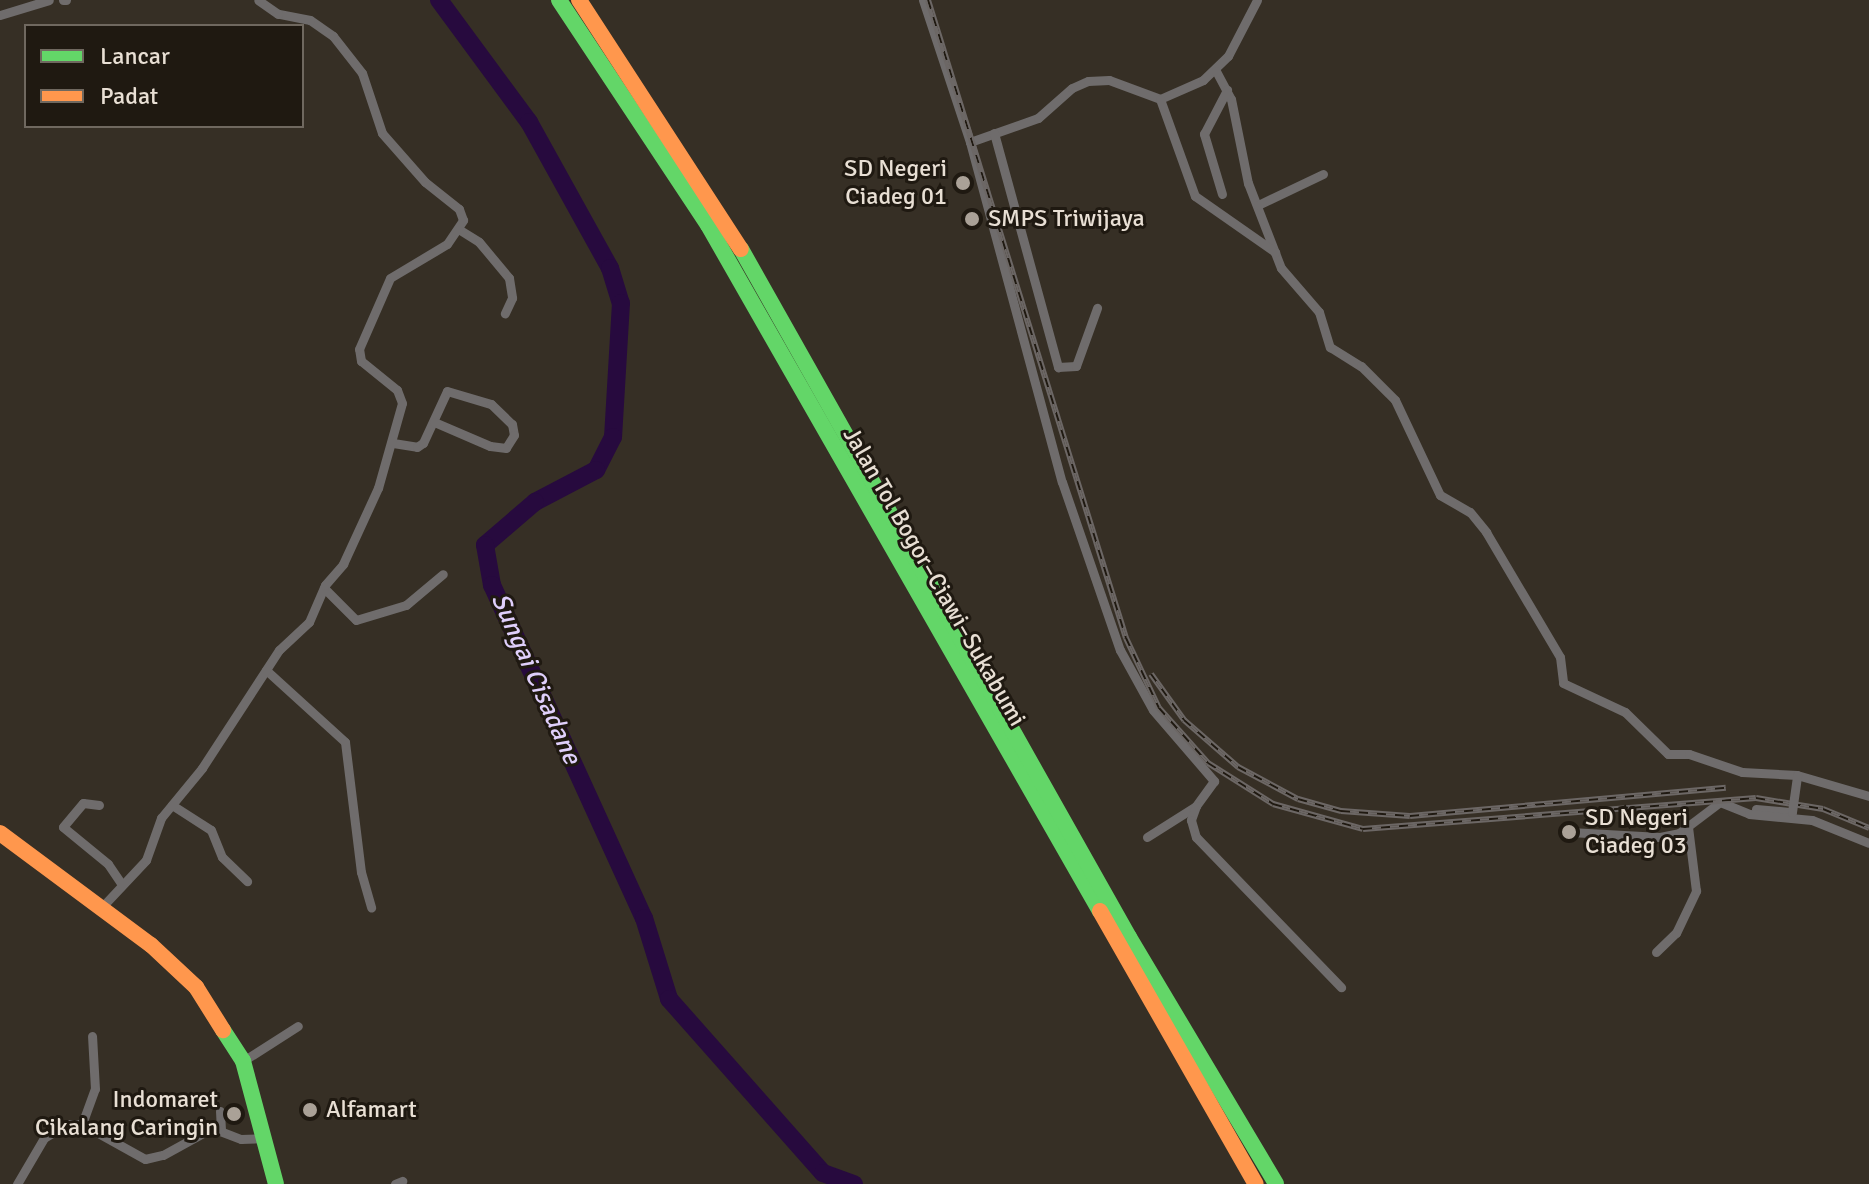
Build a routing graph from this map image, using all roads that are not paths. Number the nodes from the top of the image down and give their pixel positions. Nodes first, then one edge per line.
1 (49, 0) edge
2 (258, 0) edge
3 (559, 0) edge
4 (579, 0) edge
5 (923, 0) edge
6 (1257, 0) edge
7 (0, 15) edge
8 (1216, 71) junction
9 (1227, 90) junction
10 (1160, 99) junction
11 (994, 133) junction
12 (970, 142) junction
13 (1323, 174) dead end
14 (1222, 194) dead end
15 (1258, 205) junction
16 (460, 230) junction
17 (1275, 252) junction
18 (1097, 308) dead end
19 (505, 313) dead end
20 (434, 422) junction
21 (393, 443) junction
22 (443, 574) dead end
23 (324, 588) junction
24 (266, 670) junction
25 (1797, 775) junction
26 (1869, 796) edge
27 (99, 805) dead end
28 (172, 805) junction
29 (1196, 806) junction
30 (1736, 808) junction
31 (1688, 827) junction
32 (1570, 832) dead end
33 (0, 833) edge
34 (1147, 837) dead end
35 (1869, 843) edge
36 (247, 881) dead end
37 (121, 883) junction
38 (101, 908) junction
39 (371, 908) dead end
40 (1656, 952) dead end
41 (1341, 987) dead end
42 (298, 1026) dead end
43 (92, 1036) dead end
44 (243, 1061) junction
45 (220, 1111) dead end
46 (82, 1124) junction
47 (221, 1131) junction
48 (266, 1138) junction
49 (17, 1184) edge
50 (276, 1184) edge
51 (1256, 1184) edge
52 (1276, 1184) edge

1 - 7 street
2 - 16 street
3 - 51 highway, Jalan Tol Bogor–Ciawi–Sukabumi
4 - 52 highway, Jalan Tol Bogor–Ciawi–Sukabumi
5 - 12 street
6 - 8 street
8 - 9 street
8 - 10 street
9 - 14 street
9 - 15 street
10 - 11 street
10 - 17 street
11 - 12 street
11 - 18 street
12 - 29 street
13 - 15 street
15 - 17 street
16 - 19 street
16 - 21 street
17 - 25 street
20 - 20 street
20 - 21 street
21 - 23 street
22 - 23 street
23 - 24 street
24 - 28 street
24 - 39 street
25 - 26 street
25 - 30 street, bridge
27 - 37 street
28 - 36 street
28 - 37 street
29 - 34 street
29 - 41 street
30 - 31 street
30 - 35 street
31 - 32 street
31 - 40 street
33 - 38 highway
37 - 38 street
38 - 44 highway
42 - 44 street
43 - 46 street
44 - 48 highway
45 - 47 street
46 - 47 street
46 - 49 street
47 - 48 street
48 - 50 highway

